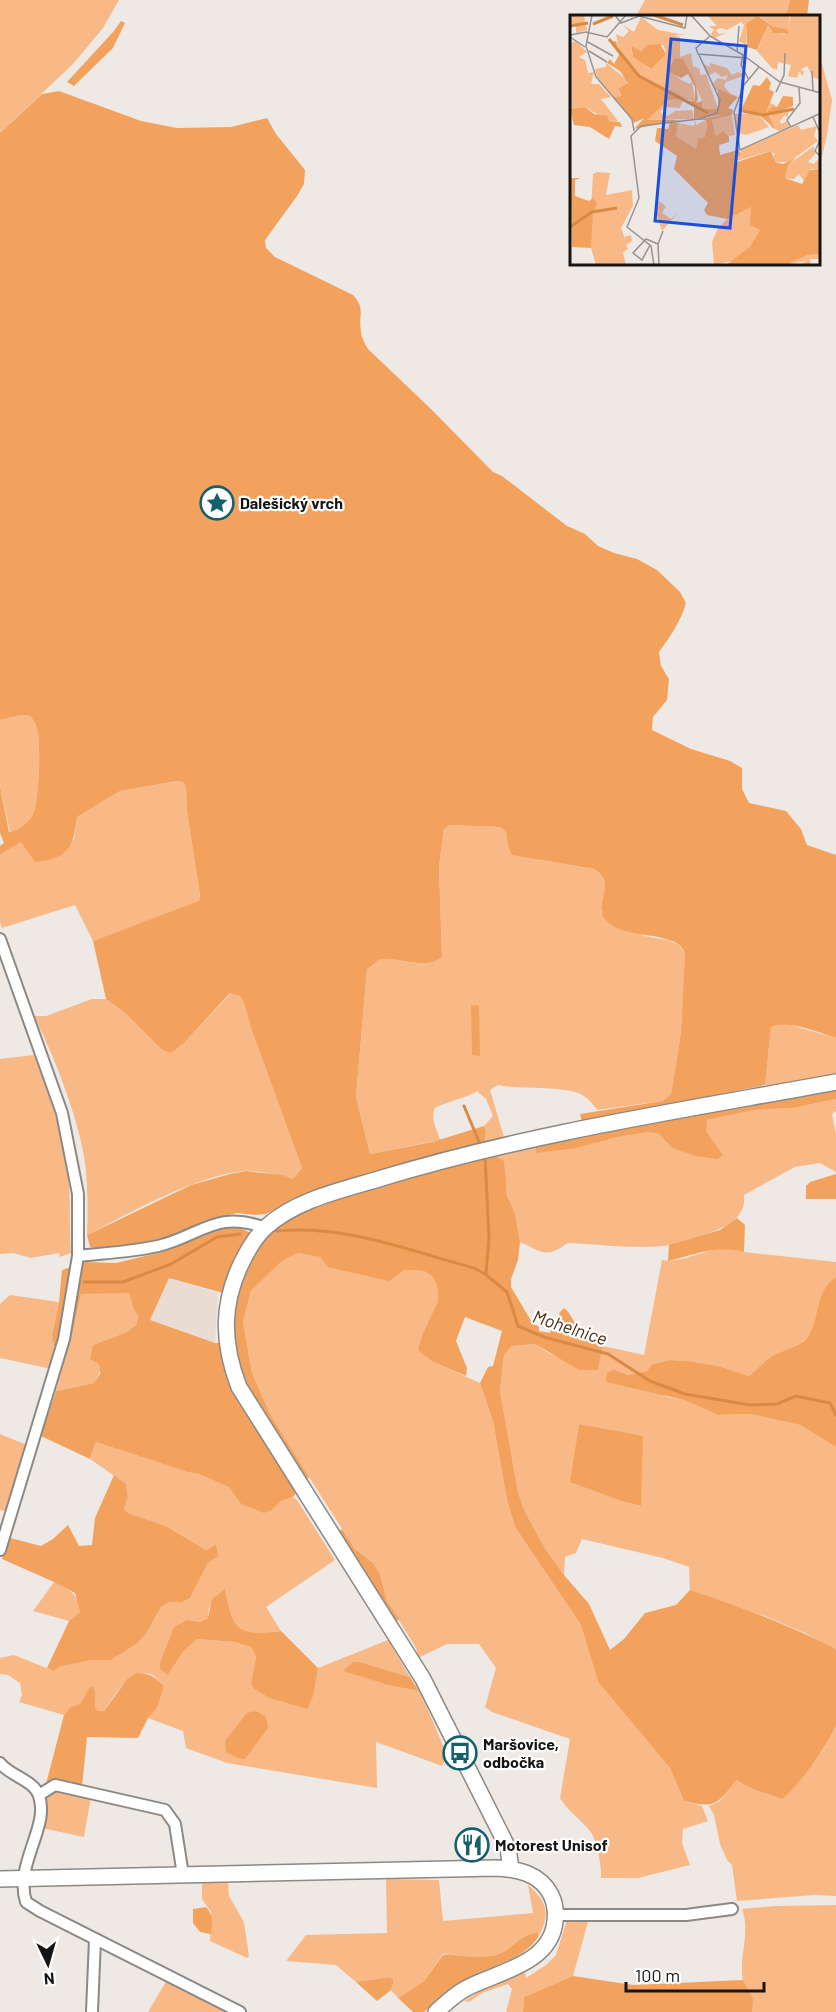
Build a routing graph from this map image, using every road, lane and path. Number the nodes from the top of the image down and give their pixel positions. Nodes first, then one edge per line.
1 (0, 939) edge
2 (836, 1082) edge
3 (265, 1228) junction
4 (78, 1256) junction
5 (0, 1550) edge
6 (0, 1763) edge
7 (39, 1795) junction
8 (511, 1869) junction
9 (183, 1875) junction
10 (23, 1878) junction
11 (0, 1879) edge
12 (732, 1909) dead end
13 (556, 1915) junction
14 (95, 1939) junction
15 (232, 2010) edge
16 (92, 2012) edge
17 (436, 2012) edge

1 - 4 street
2 - 3 street
3 - 4 street
3 - 8 street
4 - 5 street
6 - 7 street
7 - 9 street
7 - 10 street
8 - 9 street
8 - 13 street
9 - 10 street
10 - 11 street
10 - 14 street
12 - 13 street
13 - 17 street
14 - 15 street
14 - 16 street

